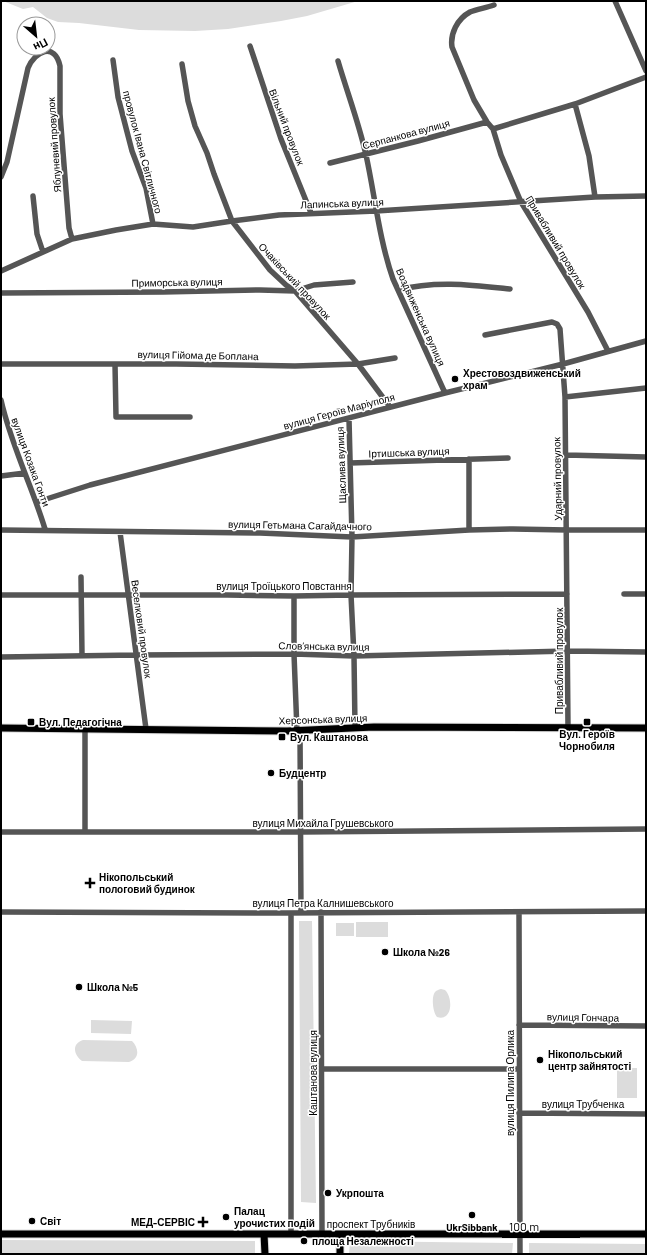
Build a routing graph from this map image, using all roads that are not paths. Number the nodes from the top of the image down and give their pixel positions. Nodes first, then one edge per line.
1 (615, 1) edge
2 (494, 5) dead end
3 (250, 46) dead end
4 (113, 60) dead end
5 (338, 61) dead end
6 (182, 64) dead end
7 (646, 71) edge
8 (646, 77) edge
9 (575, 104) junction
10 (487, 122) junction
11 (492, 129) junction
12 (365, 154) junction
13 (330, 163) dead end
14 (1, 177) edge
15 (33, 196) dead end
16 (646, 196) edge
17 (595, 197) junction
18 (521, 202) junction
19 (376, 211) junction
20 (311, 213) junction
21 (232, 221) junction
22 (153, 224) junction
23 (72, 239) junction
24 (43, 252) junction
25 (1, 271) edge
26 (353, 282) dead end
27 (510, 289) dead end
28 (398, 290) junction
29 (295, 291) junction
30 (1, 293) edge
31 (485, 335) dead end
32 (646, 341) edge
33 (608, 352) junction
34 (395, 358) dead end
35 (1, 364) edge
36 (115, 364) junction
37 (358, 364) junction
38 (563, 364) junction
39 (646, 388) edge
40 (445, 393) junction
41 (564, 397) junction
42 (1, 400) edge
43 (390, 407) junction
44 (190, 417) dead end
45 (3, 418) edge
46 (349, 418) junction
47 (566, 455) junction
48 (646, 457) edge
49 (508, 458) dead end
50 (468, 459) junction
51 (350, 463) junction
52 (25, 473) junction
53 (1, 476) edge
54 (37, 502) junction
55 (1, 530) edge
56 (44, 530) junction
57 (469, 530) junction
58 (567, 530) junction
59 (646, 530) edge
60 (120, 532) junction
61 (352, 537) junction
62 (81, 577) dead end
63 (351, 594) junction
64 (567, 594) junction
65 (624, 594) dead end
66 (646, 594) edge
67 (1, 595) edge
68 (81, 595) junction
69 (127, 595) junction
70 (294, 596) junction
71 (568, 651) junction
72 (646, 652) edge
73 (136, 654) junction
74 (294, 654) junction
75 (82, 655) junction
76 (354, 656) junction
77 (1, 657) edge
78 (355, 727) junction
79 (568, 727) junction
80 (1, 728) edge
81 (646, 728) edge
82 (85, 729) junction
83 (146, 729) junction
84 (299, 730) junction
85 (646, 829) edge
86 (1, 832) edge
87 (85, 832) junction
88 (301, 832) junction
89 (646, 911) edge
90 (1, 912) edge
91 (301, 912) junction
92 (321, 912) junction
93 (519, 912) junction
94 (291, 913) junction
95 (519, 1025) junction
96 (646, 1026) edge
97 (322, 1069) junction
98 (519, 1069) junction
99 (519, 1113) junction
100 (646, 1114) edge
101 (1, 1234) edge
102 (264, 1234) junction
103 (291, 1234) junction
104 (322, 1234) junction
105 (340, 1234) junction
106 (520, 1234) junction
107 (646, 1234) edge
108 (265, 1254) edge
109 (340, 1254) edge
110 (520, 1254) edge

1 - 7 street
2 - 10 street, Привабливий провулок
3 - 20 street, Вільний провулок
4 - 22 street, провулок Івана Світличного
5 - 12 street, Воздвиженська вулиця
6 - 21 street, Очаківський провулок
8 - 9 street
9 - 11 street
9 - 17 street
10 - 11 street, Привабливий провулок
10 - 12 street, Серпанкова вулиця
11 - 18 street, Привабливий провулок
12 - 13 street, Серпанкова вулиця
12 - 19 street, Воздвиженська вулиця
14 - 23 street, Яблуневий провулок
15 - 24 street
16 - 17 street, Лапинська вулиця
17 - 18 street, Лапинська вулиця
18 - 19 street, Лапинська вулиця
18 - 33 street, Привабливий провулок
19 - 20 street, Лапинська вулиця
19 - 28 street, Воздвиженська вулиця
20 - 21 street, Лапинська вулиця
21 - 22 street, Лапинська вулиця
21 - 29 street, Очаківський провулок
22 - 23 street, Лапинська вулиця
23 - 24 street, Лапинська вулиця
24 - 25 street, Лапинська вулиця
26 - 29 street, Приморська вулиця
27 - 28 street
28 - 40 street, Воздвиженська вулиця
29 - 30 street, Приморська вулиця
29 - 37 street, Очаківський провулок
31 - 38 street
32 - 33 street, вулиця Героїв Маріуполя
33 - 38 street, вулиця Героїв Маріуполя
34 - 37 street, вулиця Гійома де Боплана
35 - 36 street, вулиця Гійома де Боплана
36 - 37 street, вулиця Гійома де Боплана
36 - 44 street
37 - 43 street, Очаківський провулок
38 - 40 street, вулиця Героїв Маріуполя
38 - 41 street, Ударний провулок
39 - 41 street
40 - 43 street, вулиця Героїв Маріуполя
41 - 47 street, Ударний провулок
42 - 45 street, вулиця Козака Гонти
43 - 46 street, вулиця Героїв Маріуполя
45 - 52 street, вулиця Козака Гонти
46 - 51 street, Щаслива вулиця
46 - 54 street, вулиця Героїв Маріуполя
47 - 48 street
47 - 58 street, Ударний провулок
49 - 50 street, Іртишська вулиця
50 - 51 street, Іртишська вулиця
50 - 57 street
51 - 61 street, Щаслива вулиця
52 - 53 street
52 - 54 street, вулиця Козака Гонти
54 - 56 street, вулиця Козака Гонти
55 - 56 street, вулиця Гетьмана Сагайдачного
56 - 60 street, вулиця Гетьмана Сагайдачного
57 - 58 street, вулиця Гетьмана Сагайдачного
57 - 61 street, вулиця Гетьмана Сагайдачного
58 - 59 street, вулиця Гетьмана Сагайдачного
58 - 64 street, Ударний провулок
60 - 61 street, вулиця Гетьмана Сагайдачного
60 - 69 street, Веселковий провулок
61 - 63 street, Щаслива вулиця
62 - 68 street
63 - 64 street, вулиця Троїцького Повстання
63 - 70 street, вулиця Троїцького Повстання
63 - 76 street, Щаслива вулиця
64 - 71 street, Привабливий провулок
65 - 66 street
67 - 68 street, вулиця Троїцького Повстання
68 - 69 street, вулиця Троїцького Повстання
68 - 75 street
69 - 70 street, вулиця Троїцького Повстання
69 - 73 street, Веселковий провулок
70 - 74 street
71 - 72 street, Словʼянська вулиця
71 - 76 street, Словʼянська вулиця
71 - 79 street, Привабливий провулок
73 - 74 street, Словʼянська вулиця
73 - 75 street, Словʼянська вулиця
73 - 83 street, Веселковий провулок
74 - 76 street, Словʼянська вулиця
74 - 84 street
75 - 77 street, Словʼянська вулиця
76 - 78 street, Щаслива вулиця
78 - 79 main road, Херсонська вулиця
78 - 84 main road, Херсонська вулиця
79 - 81 main road, Херсонська вулиця
80 - 82 main road, Херсонська вулиця
82 - 83 main road, Херсонська вулиця
82 - 87 street
83 - 84 main road, Херсонська вулиця
84 - 88 street
85 - 88 street, вулиця Михайла Грушевського
86 - 87 street, вулиця Михайла Грушевського
87 - 88 street, вулиця Михайла Грушевського
88 - 91 street
89 - 93 street, вулиця Петра Калнишевського
90 - 94 street, вулиця Петра Калнишевського
91 - 92 street, вулиця Петра Калнишевського
91 - 94 street, вулиця Петра Калнишевського
92 - 93 street, вулиця Петра Калнишевського
92 - 97 street, Каштанова вулиця
93 - 95 street, вулиця Пилипа Орлика
94 - 103 street
95 - 96 street, вулиця Гончара
95 - 98 street, вулиця Пилипа Орлика
97 - 98 street
97 - 104 street, Каштанова вулиця
98 - 99 street, вулиця Пилипа Орлика
99 - 100 street, вулиця Трубченка
99 - 106 street, вулиця Пилипа Орлика
101 - 102 main road, проспект Трубників
102 - 103 main road, проспект Трубників
102 - 108 main road
103 - 104 main road, проспект Трубників
104 - 105 main road, проспект Трубників
105 - 106 main road, проспект Трубників
105 - 109 main road
106 - 107 main road, проспект Трубників
106 - 110 street, вулиця Пилипа Орлика

